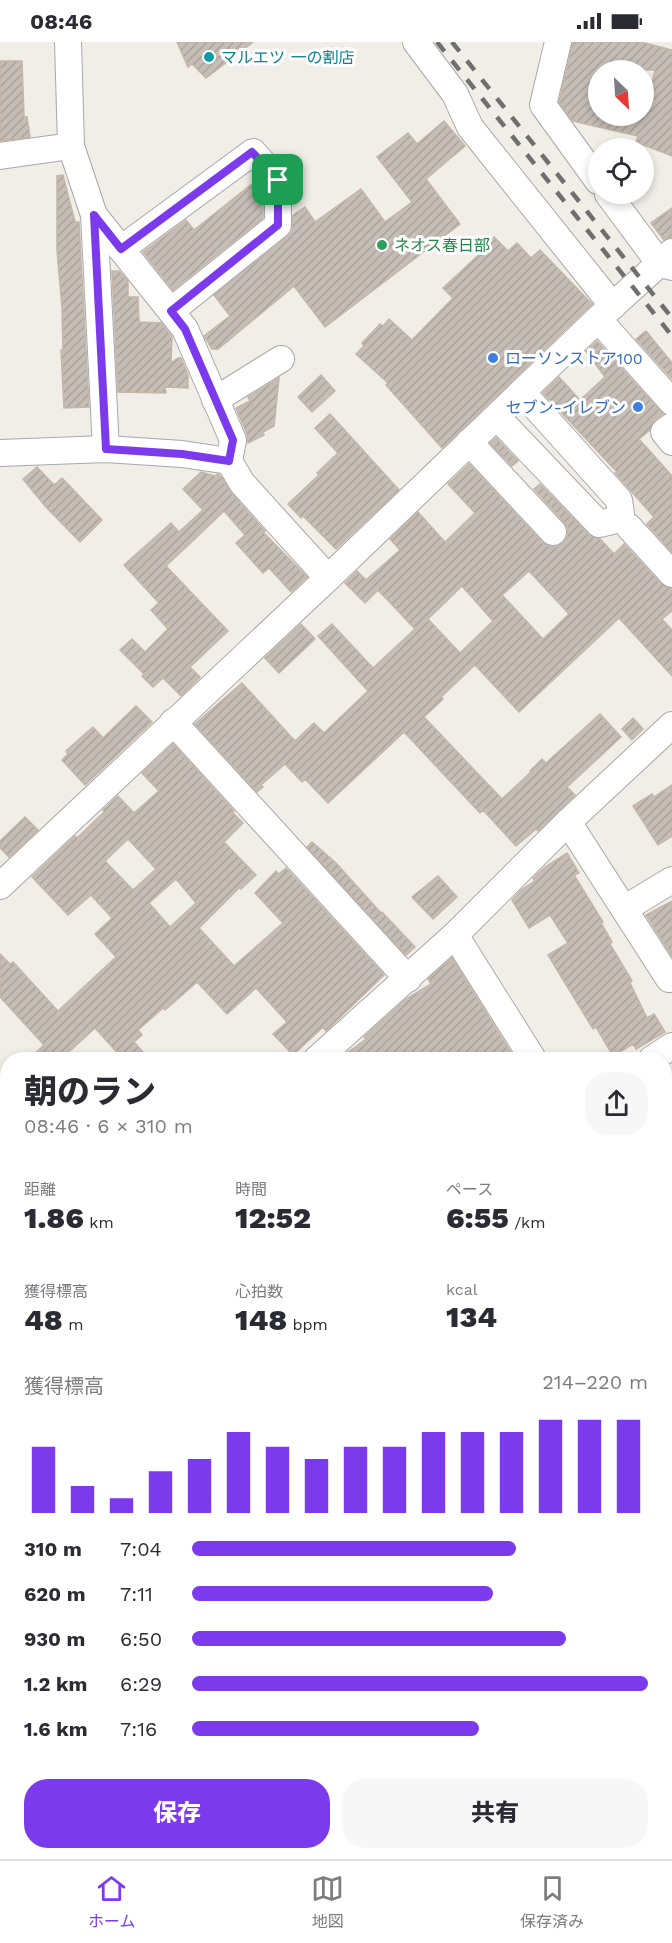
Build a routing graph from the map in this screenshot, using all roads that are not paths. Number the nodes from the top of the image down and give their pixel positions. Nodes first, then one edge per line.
1 (69, 42) edge
2 (416, 42) edge
3 (558, 42) edge
4 (71, 146) junction
5 (0, 156) edge
6 (588, 167) edge
7 (615, 204) edge
8 (94, 215) junction
9 (121, 249) junction
10 (668, 261) edge
11 (171, 311) junction
12 (605, 313) junction
13 (281, 359) dead end
14 (522, 392) junction
15 (215, 400) junction
16 (672, 402) edge
17 (497, 417) junction
18 (672, 426) edge
19 (469, 442) junction
20 (672, 442) edge
21 (106, 449) junction
22 (0, 453) edge
23 (229, 461) junction
24 (629, 527) dead end
25 (553, 532) dead end
26 (672, 574) edge
27 (328, 578) junction
28 (173, 723) junction
29 (672, 725) edge
30 (568, 822) junction
31 (672, 880) edge
32 (0, 886) edge
33 (624, 909) junction
34 (455, 935) junction
35 (672, 977) edge
36 (408, 979) junction
37 (325, 1052) edge
38 (529, 1052) edge

1 - 4 street
2 - 12 street
3 - 6 street
4 - 5 street
4 - 8 street
7 - 10 street
8 - 9 street
8 - 21 street
9 - 11 street
9 - 11 street
10 - 12 street
11 - 15 street
12 - 14 street
12 - 16 street
13 - 15 street
14 - 17 street
14 - 17 street
15 - 23 street
17 - 19 street
18 - 20 street
19 - 25 street
19 - 27 street
21 - 22 street
21 - 23 street
23 - 27 street
24 - 26 street
27 - 28 street
28 - 32 street
28 - 36 street
29 - 30 street
30 - 33 street
30 - 34 street
31 - 33 street
33 - 35 street
34 - 36 street
34 - 38 street
36 - 37 street

